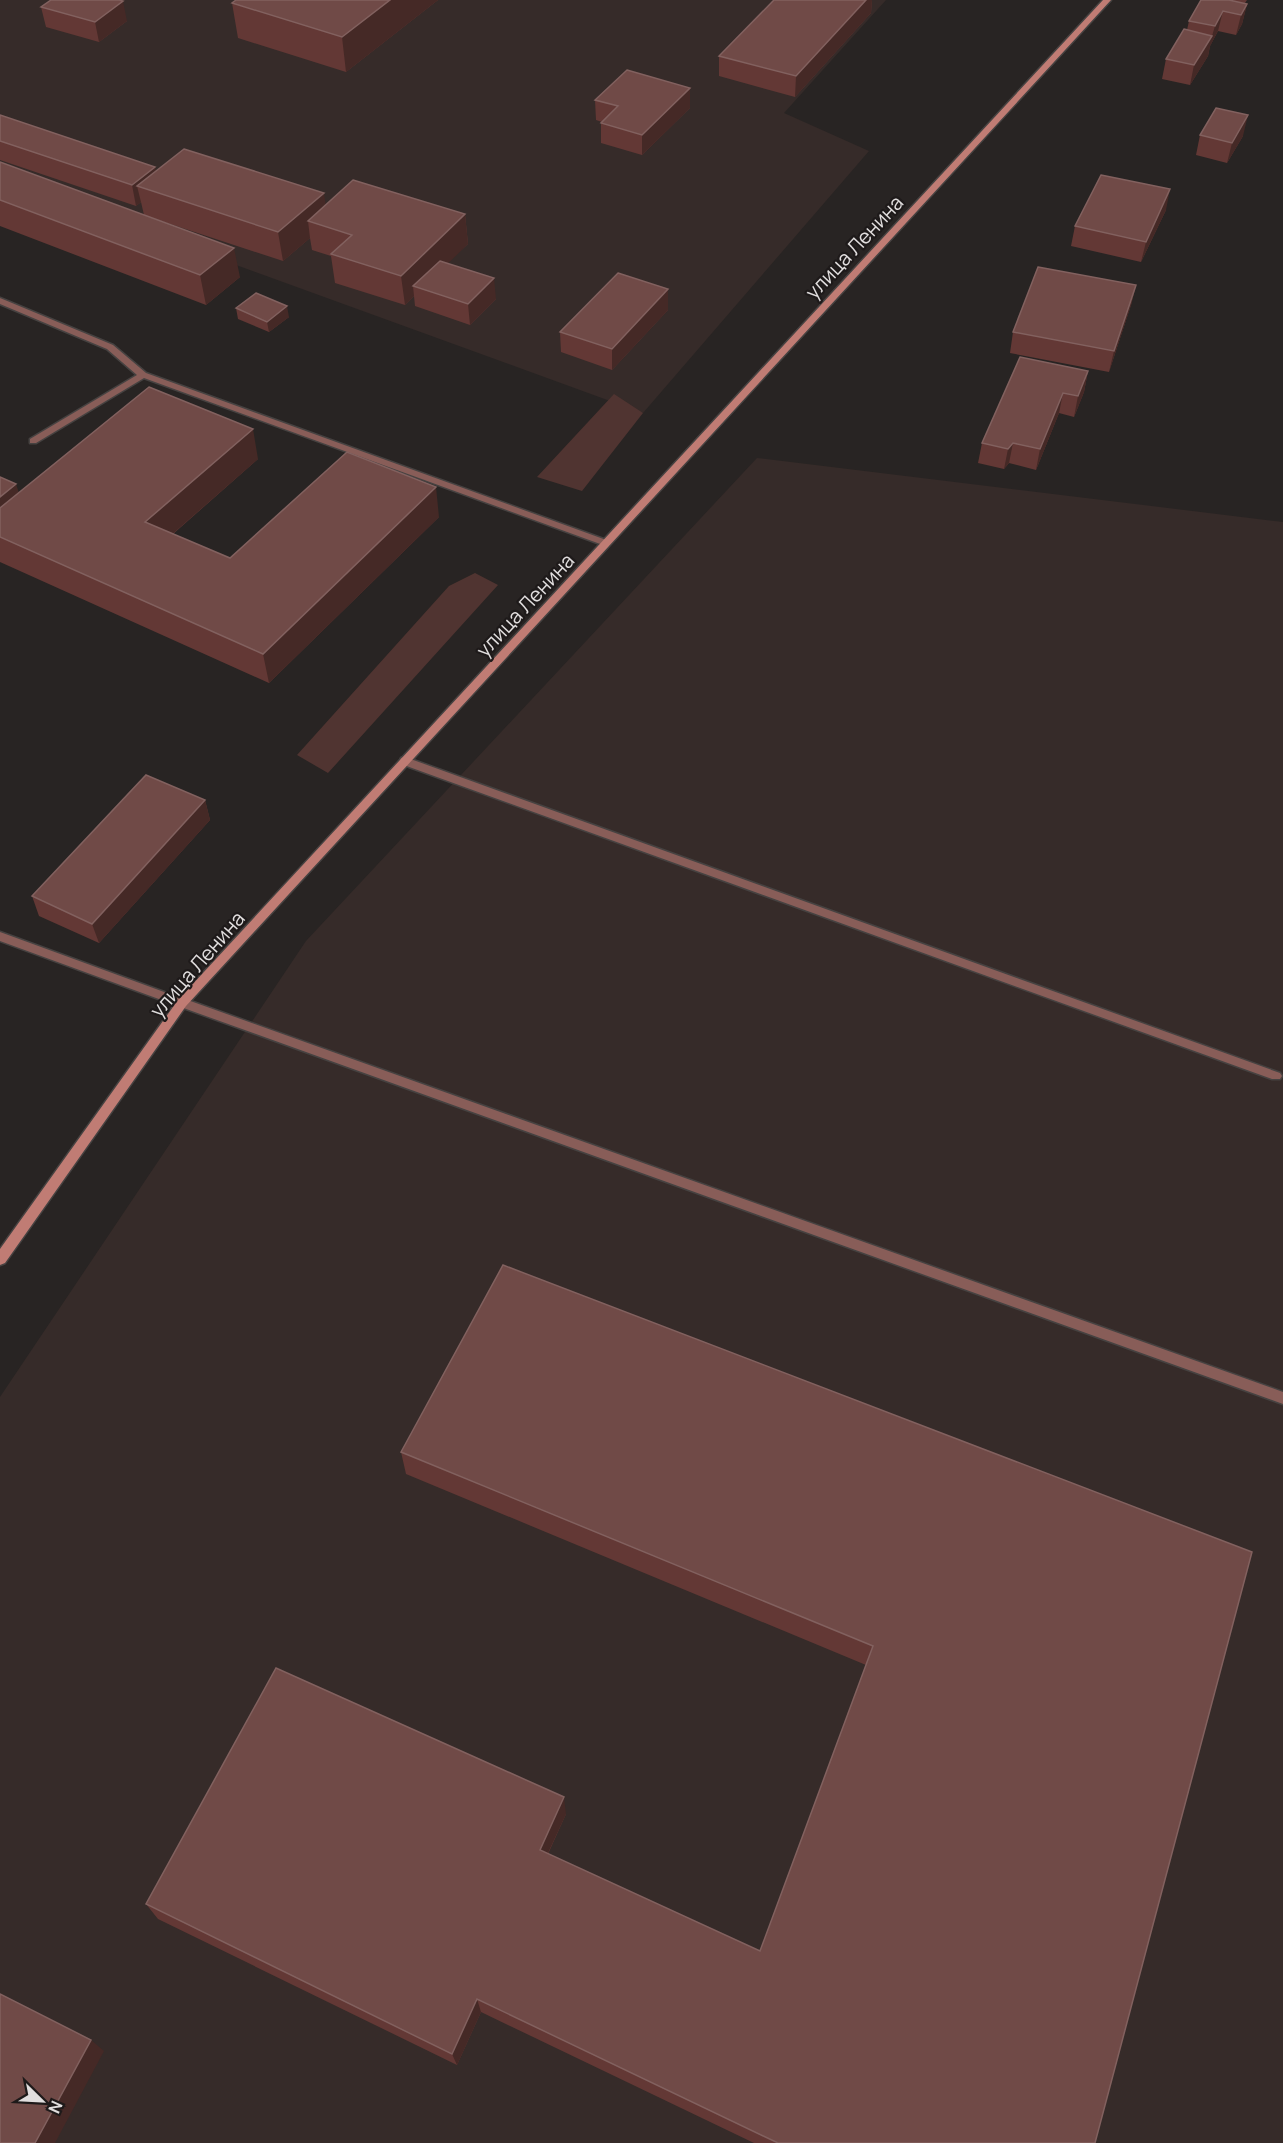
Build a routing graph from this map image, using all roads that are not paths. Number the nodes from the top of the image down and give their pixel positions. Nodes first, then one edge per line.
1 (1107, 0) edge
2 (0, 301) edge
3 (143, 375) junction
4 (33, 441) dead end
5 (606, 543) junction
6 (405, 761) junction
7 (0, 936) edge
8 (182, 1003) junction
9 (1276, 1076) dead end
10 (0, 1259) edge
11 (1283, 1398) edge

1 - 5 street, улица Ленина
2 - 3 street
3 - 4 street
3 - 5 street
5 - 6 street, улица Ленина
6 - 8 street, улица Ленина
6 - 9 street
7 - 8 street
8 - 10 street, улица Ленина
8 - 11 street

